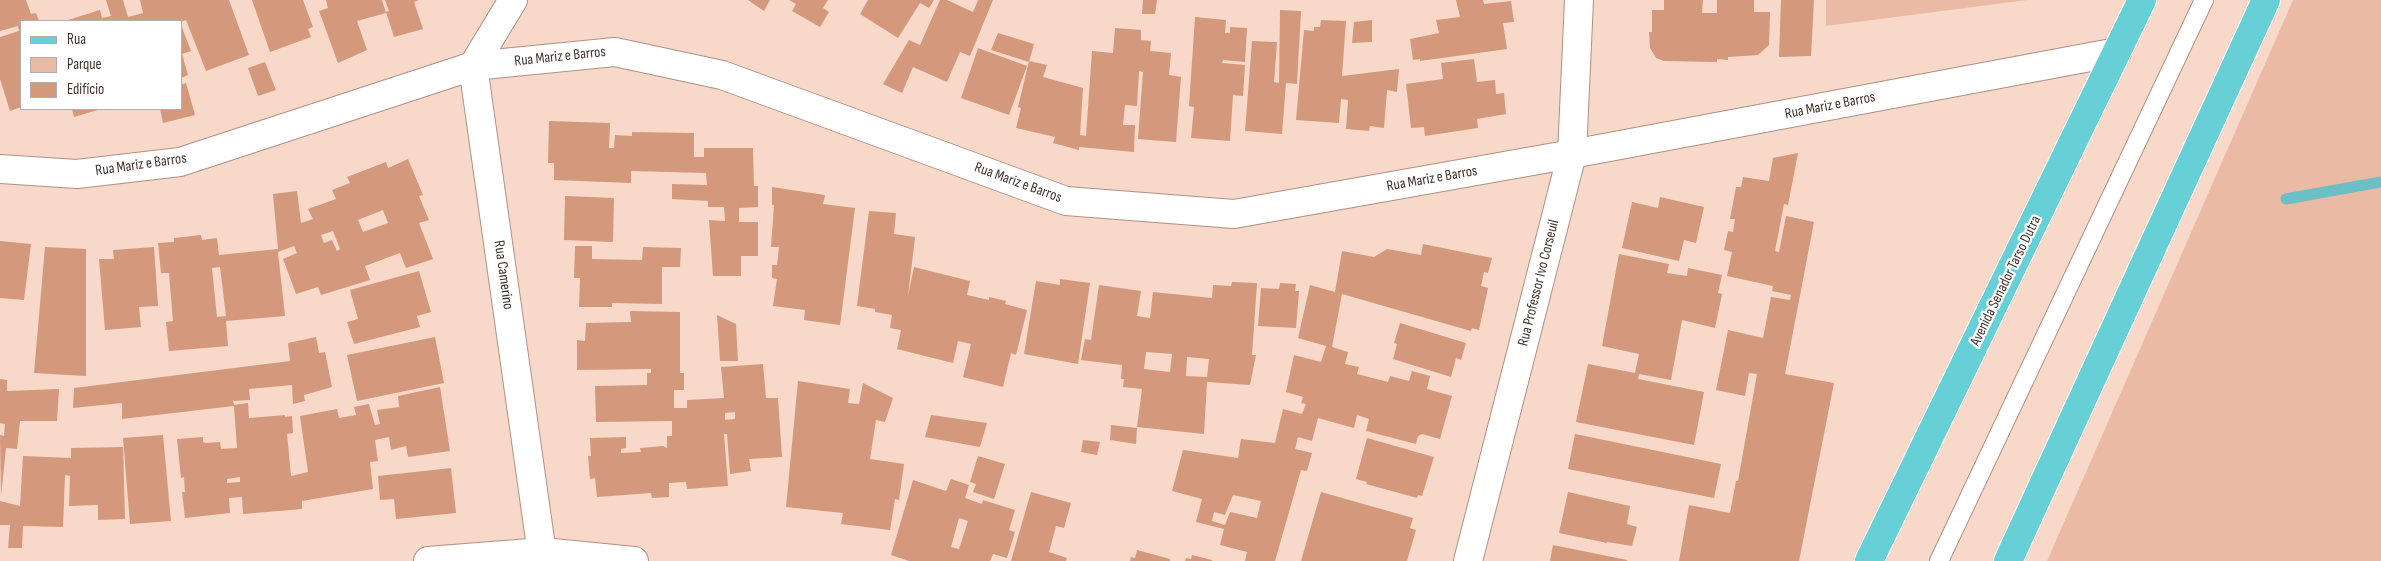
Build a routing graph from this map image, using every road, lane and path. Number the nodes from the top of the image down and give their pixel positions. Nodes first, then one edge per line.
1 (513, 0) edge
2 (1579, 0) edge
3 (2142, 0) edge
4 (2204, 0) edge
5 (2266, 0) edge
6 (2117, 52) junction
7 (473, 66) junction
8 (1572, 154) junction
9 (0, 168) edge
10 (543, 556) edge
11 (428, 561) edge
12 (634, 561) edge
13 (1468, 561) edge
14 (1869, 561) edge
15 (1939, 561) edge
16 (2008, 561) edge

1 - 7 street
2 - 8 street, Rua Professor Ivo Corseuil
3 - 6 main road, Avenida Senador Tarso Dutra
4 - 15 lane
5 - 16 main road
6 - 8 street, Rua Mariz e Barros
6 - 14 main road, Avenida Senador Tarso Dutra
7 - 8 street, Rua Mariz e Barros
7 - 9 street, Rua Mariz e Barros
7 - 10 street, Rua Camerino
8 - 13 street, Rua Professor Ivo Corseuil
10 - 11 street
10 - 12 street

